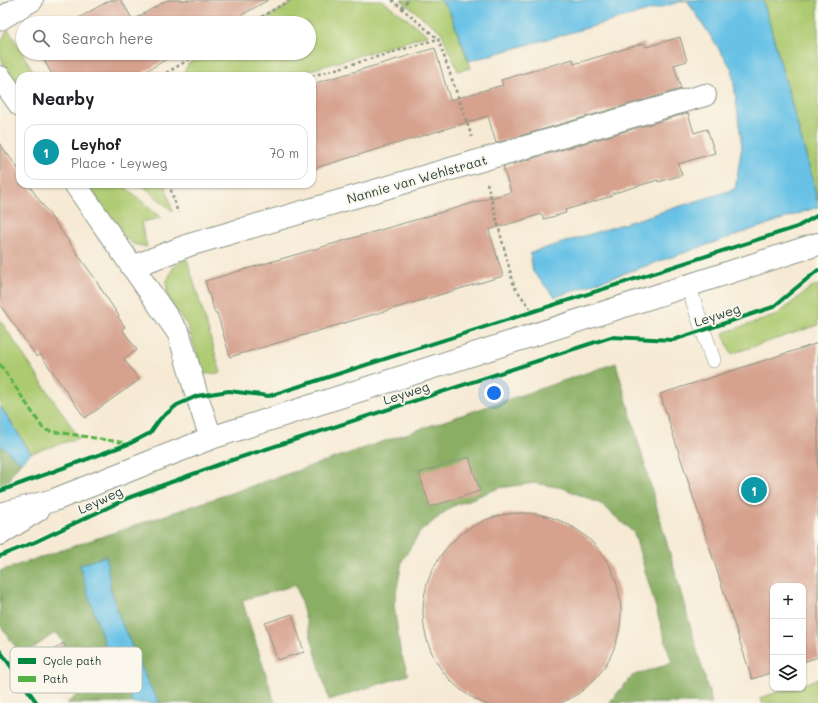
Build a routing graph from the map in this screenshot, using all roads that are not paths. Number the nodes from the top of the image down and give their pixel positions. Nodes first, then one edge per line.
1 (32, 0) edge
2 (0, 19) edge
3 (0, 77) edge
4 (705, 95) dead end
5 (16, 99) edge
6 (78, 188) edge
7 (818, 244) edge
8 (132, 267) junction
9 (688, 285) junction
10 (713, 360) dead end
11 (211, 438) junction
12 (54, 500) junction
13 (0, 514) edge
14 (0, 534) edge

1 - 2 street
3 - 5 street
4 - 8 street, Nannie van Wehlstraat
6 - 8 street
7 - 9 street, Leyweg
8 - 11 street
9 - 10 lane
9 - 11 street, Leyweg
11 - 12 street, Leyweg
12 - 13 street, Leyweg
12 - 14 street, Leyweg

